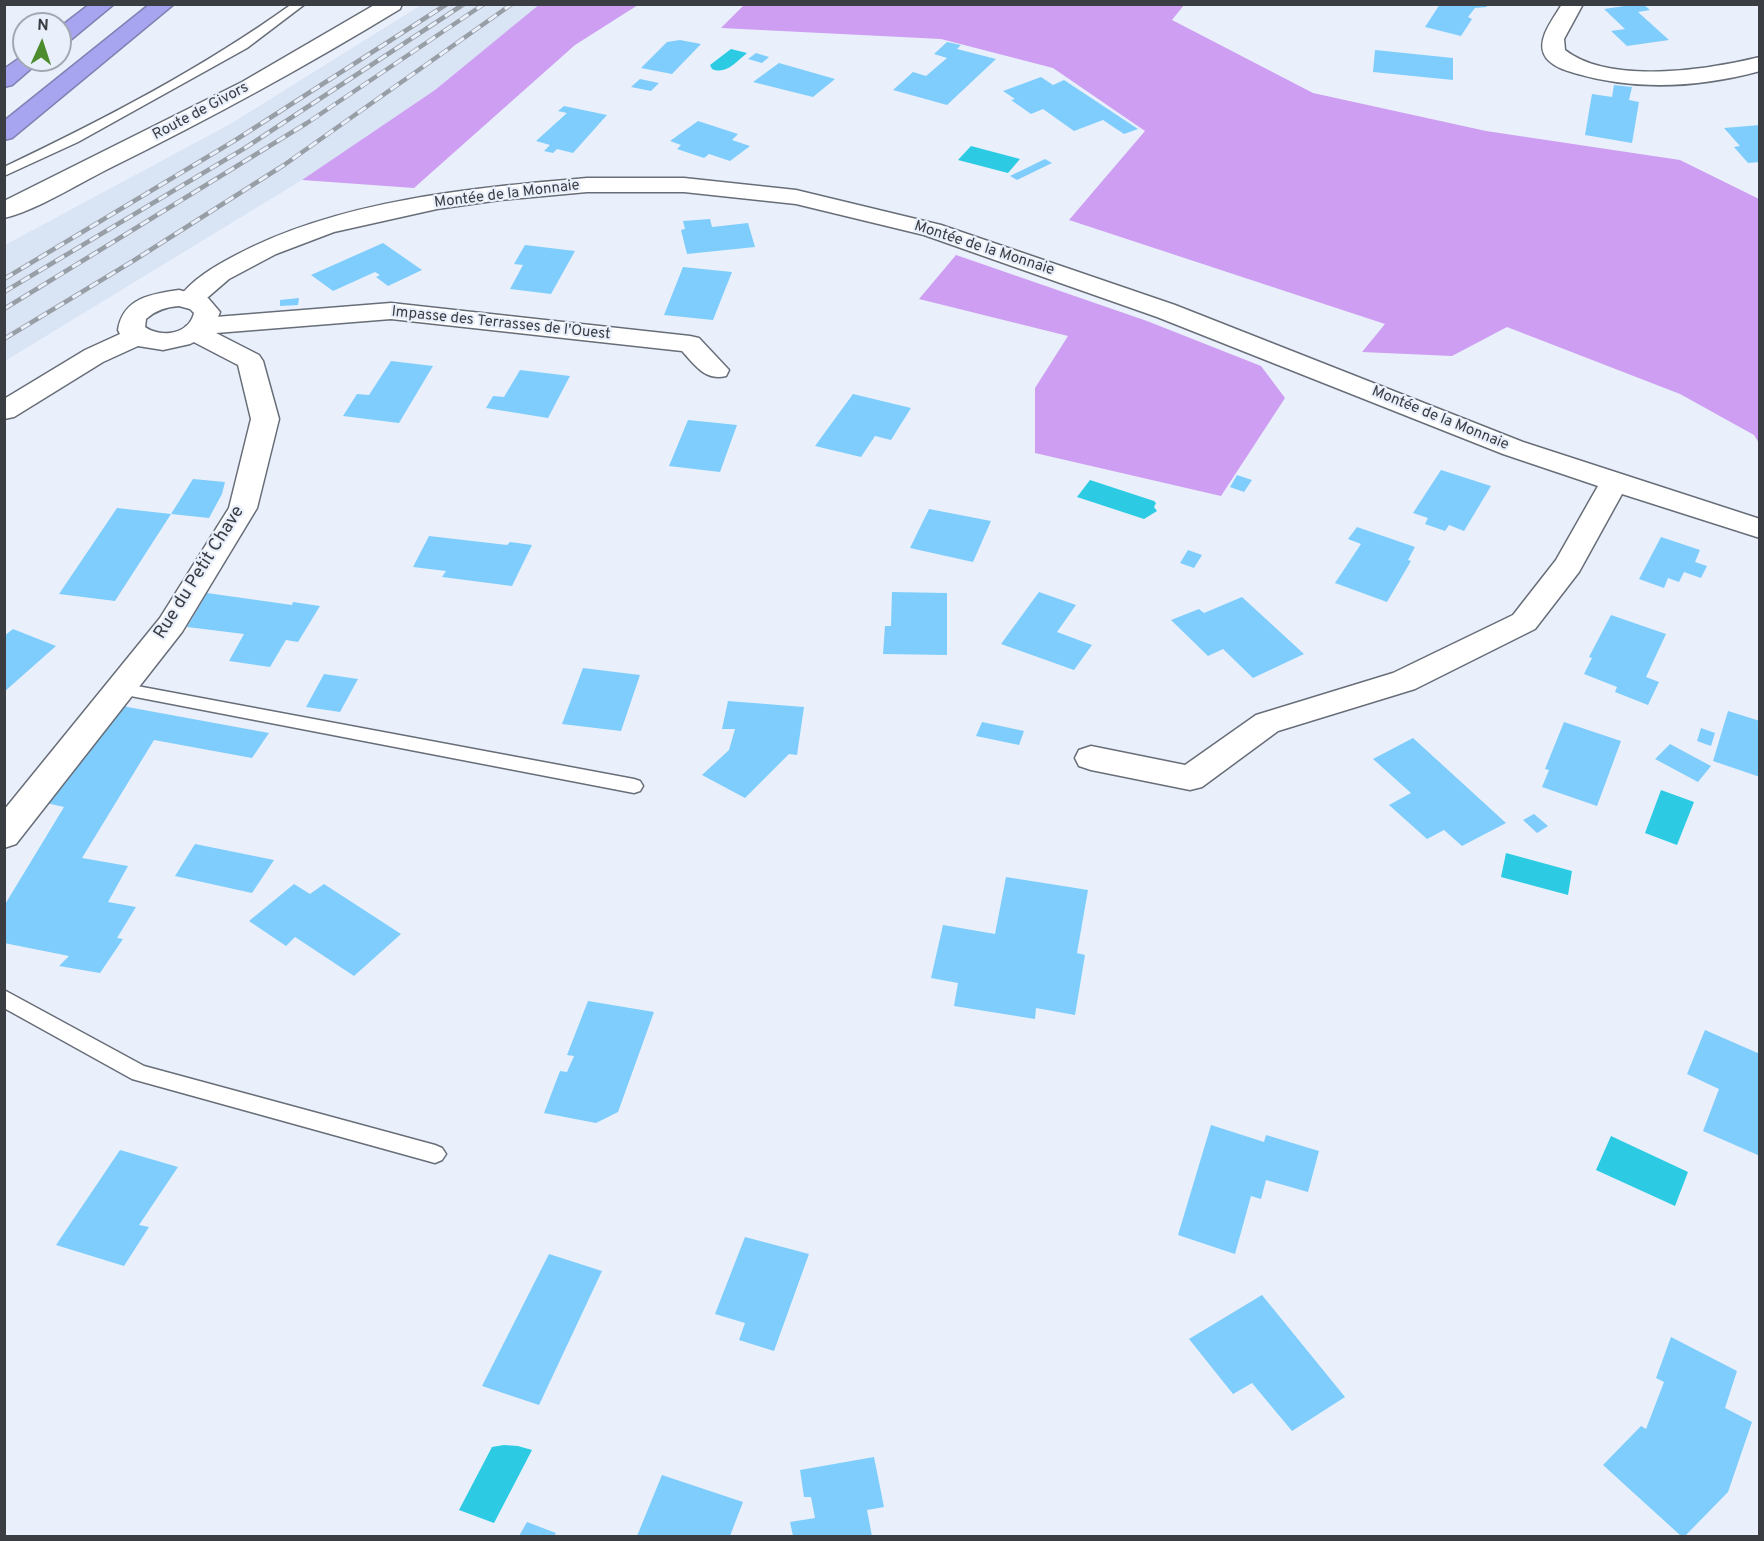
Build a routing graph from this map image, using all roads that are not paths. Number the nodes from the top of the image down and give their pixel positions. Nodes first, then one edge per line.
1 (104, 4) edge
2 (164, 4) edge
3 (300, 4) edge
4 (392, 4) edge
5 (1573, 4) edge
6 (72, 28) edge
7 (1760, 64) edge
8 (4, 132) edge
9 (4, 172) edge
10 (4, 211) edge
11 (191, 299) junction
12 (199, 329) junction
13 (137, 336) junction
14 (716, 370) dead end
15 (4, 411) edge
16 (1616, 482) junction
17 (1760, 529) edge
18 (121, 689) junction
19 (1091, 758) dead end
20 (634, 786) dead end
21 (4, 835) edge
22 (4, 998) edge
23 (435, 1154) dead end

1 - 6 highway
2 - 8 highway
3 - 9 lane
4 - 10 street, Route de Givors
5 - 7 street
11 - 12 street
11 - 13 street
11 - 16 street, Montée de la Monnaie
12 - 13 street, Impasse des Terrasses de l'Ouest
12 - 14 street, Impasse des Terrasses de l'Ouest
12 - 18 street, Rue du Petit Chave
13 - 15 street
16 - 17 street, Montée de la Monnaie
16 - 19 street
18 - 20 lane
18 - 21 street, Rue du Petit Chave
22 - 23 lane

